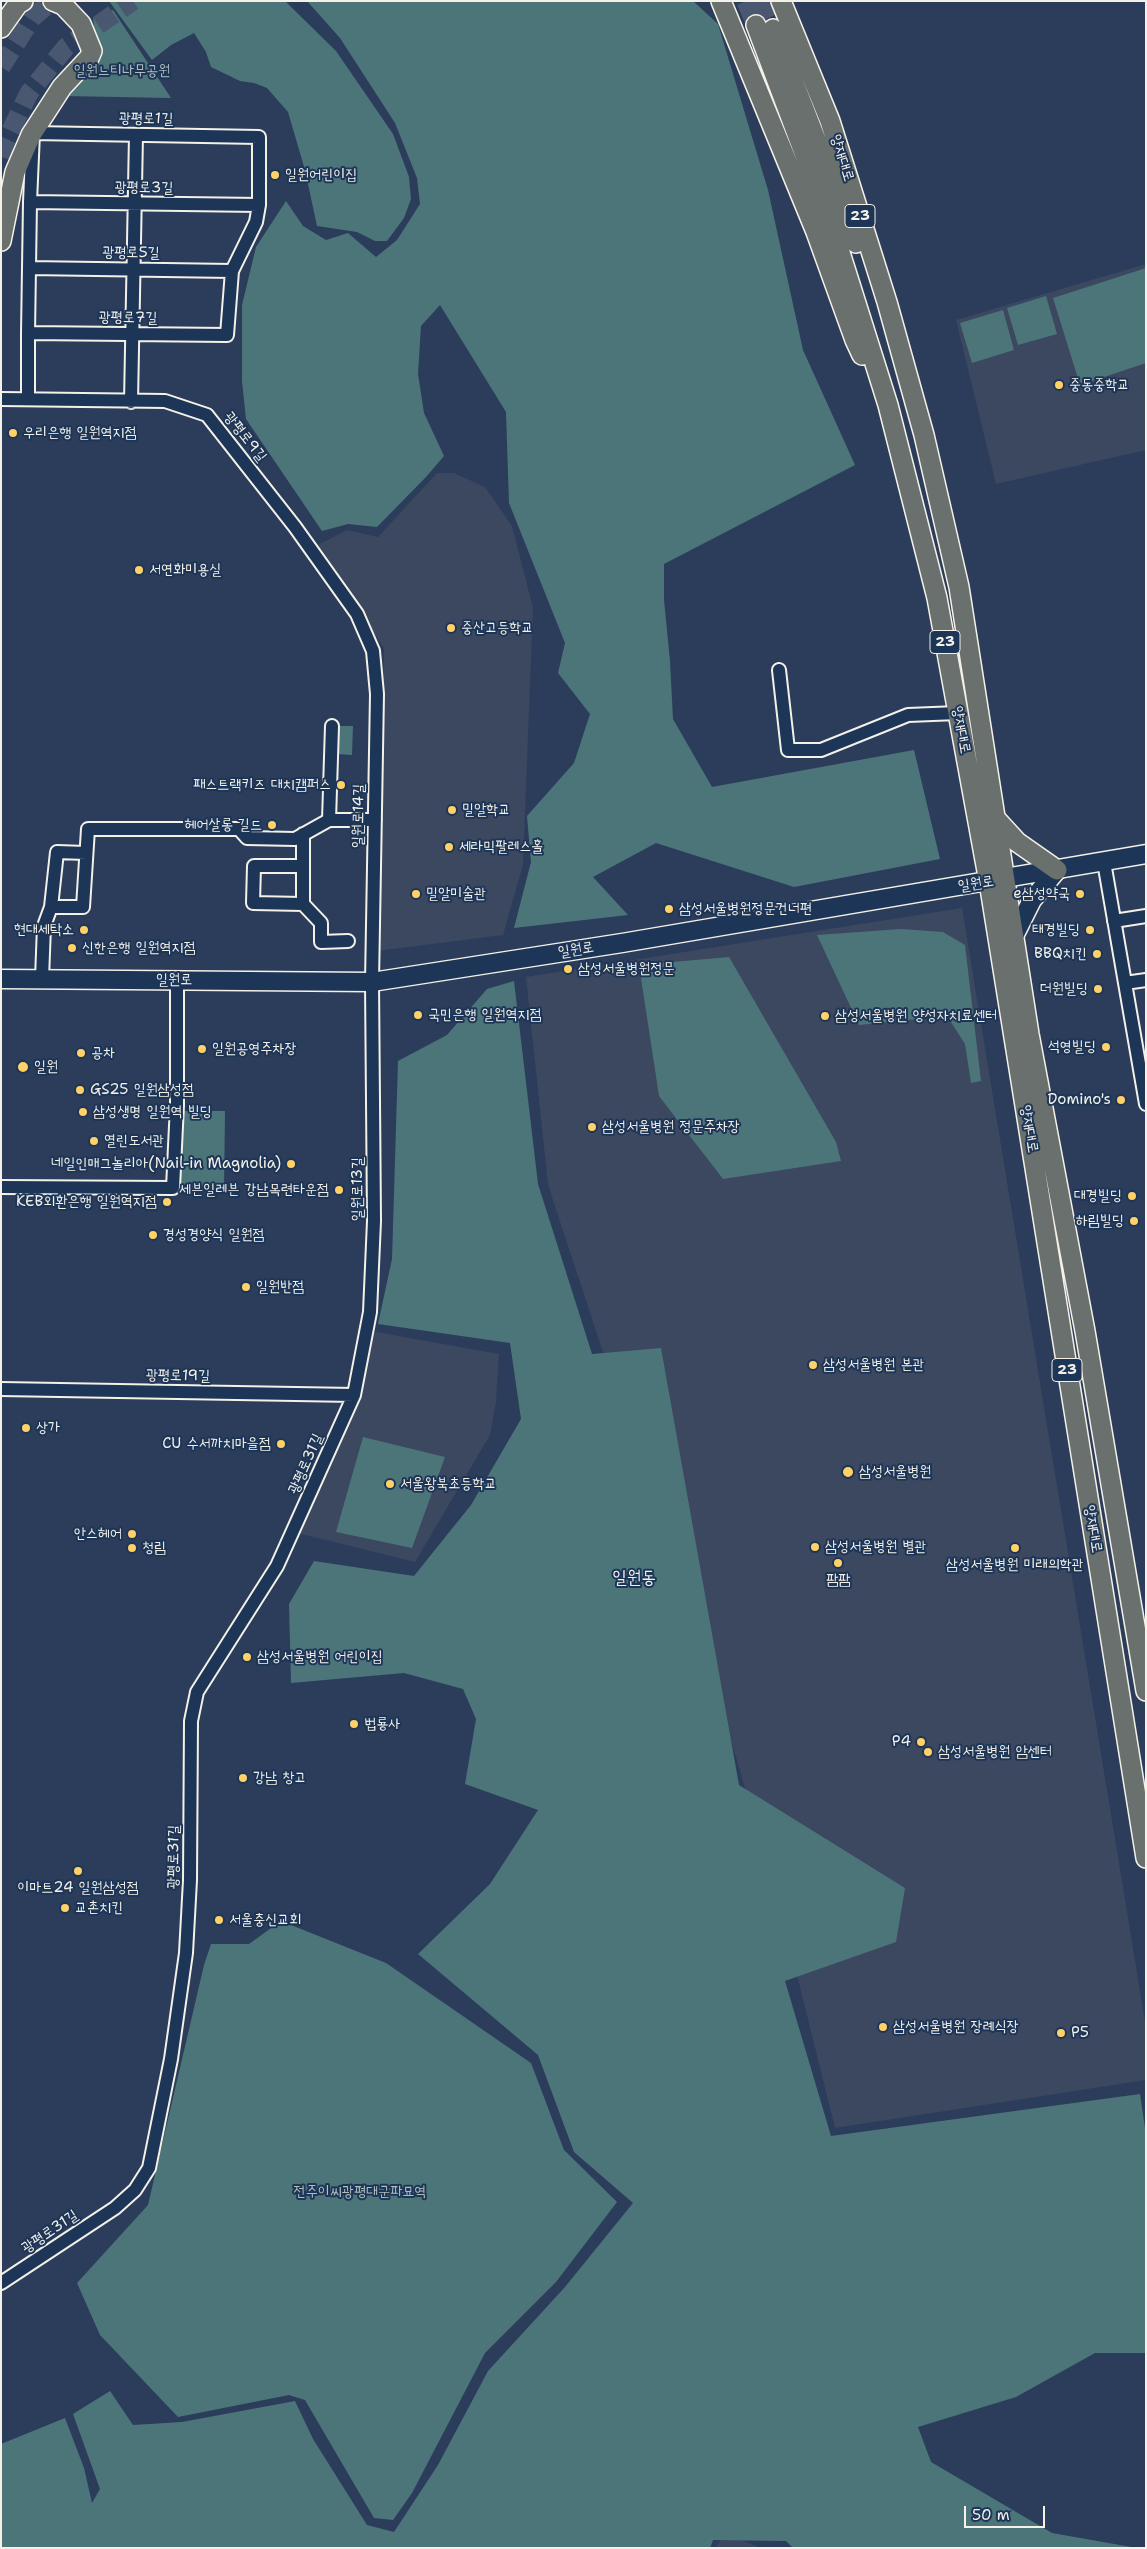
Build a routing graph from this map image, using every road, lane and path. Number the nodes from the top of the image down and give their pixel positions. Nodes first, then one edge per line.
1 (23, 1) edge
2 (53, 1) edge
3 (781, 1) edge
4 (720, 4) edge
5 (1, 28) edge
6 (136, 135) junction
7 (30, 202) junction
8 (134, 205) junction
9 (259, 205) junction
10 (1, 241) edge
11 (28, 268) junction
12 (133, 269) junction
13 (232, 271) junction
14 (28, 333) junction
15 (132, 335) junction
16 (1, 399) edge
17 (28, 399) junction
18 (131, 402) junction
19 (888, 405) junction
20 (924, 436) junction
21 (373, 651) joint
22 (779, 670) dead end
23 (958, 712) junction
24 (332, 726) dead end
25 (994, 818) junction
26 (329, 820) junction
27 (375, 820) junction
28 (303, 834) junction
29 (86, 853) junction
30 (1146, 854) edge
31 (1104, 862) junction
32 (303, 866) junction
33 (1057, 870) junction
34 (996, 881) junction
35 (303, 904) junction
36 (51, 907) junction
37 (1146, 916) edge
38 (1114, 921) junction
39 (1014, 938) junction
40 (348, 941) dead end
41 (1, 979) edge
42 (42, 979) junction
43 (177, 980) junction
44 (1146, 980) edge
45 (372, 982) junction
46 (1125, 983) junction
47 (1141, 1044) edge
48 (1146, 1104) edge
49 (1, 1187) edge
50 (1, 1389) edge
51 (354, 1394) junction
52 (1146, 1691) edge
53 (1146, 1858) edge
54 (1, 2283) edge

1 - 5 main road
2 - 10 main road
3 - 20 main road, 양재대로 / 23
4 - 19 main road, 양재대로 / 23
6 - 7 street, 광평로1길
6 - 8 street
6 - 9 street, 광평로1길
7 - 8 street, 광평로3길
7 - 11 street
8 - 9 street, 광평로3길
8 - 12 street
9 - 13 street
11 - 12 street, 광평로5길
11 - 14 street
12 - 13 street, 광평로5길
12 - 15 street
13 - 15 street, 광평로7길
14 - 15 street, 광평로7길
14 - 17 street
15 - 18 street
16 - 17 street, 광평로9길
17 - 18 street, 광평로9길
18 - 21 street, 광평로9길
19 - 20 main road, 양재대로
19 - 23 main road, 양재대로 / 23
20 - 25 main road, 양재대로 / 23
21 - 27 street, 일원로14길
22 - 23 street
23 - 34 main road, 양재대로 / 23
24 - 26 street
25 - 33 main road
25 - 34 main road, 양재대로 / 23
26 - 27 street
26 - 28 street
27 - 45 street, 일원로14길
28 - 29 street
28 - 32 street
29 - 36 street
29 - 36 street
30 - 31 street, 일원로
31 - 33 street, 일원로
31 - 38 street
32 - 35 street
32 - 35 street
33 - 34 street, 일원로
33 - 39 street
34 - 39 main road, 양재대로 / 23
34 - 45 street, 일원로
34 - 53 main road, 양재대로 / 23
35 - 40 street
36 - 42 street
37 - 38 street
38 - 46 street
39 - 52 main road, 양재대로 / 23
41 - 42 street, 일원로
42 - 43 street, 일원로
43 - 45 street, 일원로
43 - 49 street
44 - 46 street
45 - 51 street, 일원로13길
46 - 47 street
47 - 48 street
50 - 51 street, 광평로19길
51 - 54 street, 광평로31길

